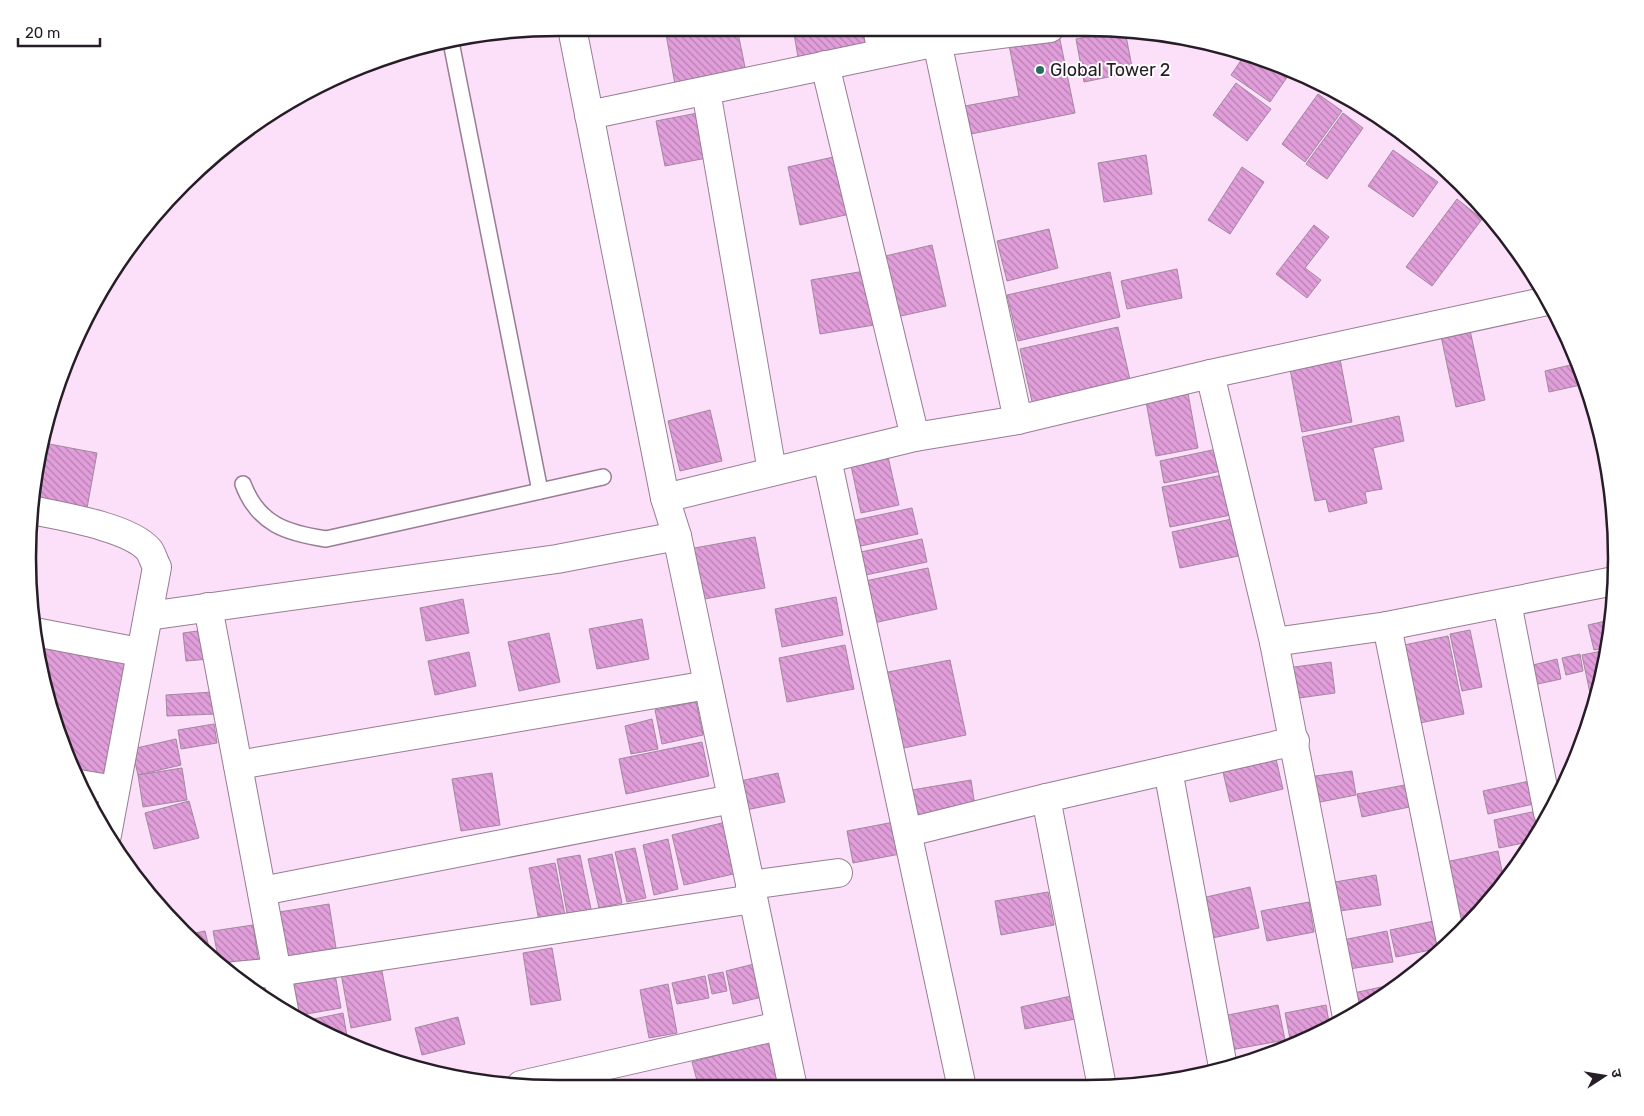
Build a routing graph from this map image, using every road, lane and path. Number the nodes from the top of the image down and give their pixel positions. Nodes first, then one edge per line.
1 (574, 36) edge
2 (985, 36) edge
3 (879, 40) edge
4 (937, 42) junction
5 (452, 47) edge
6 (825, 65) junction
7 (706, 91) junction
8 (589, 115) junction
9 (1541, 302) edge
10 (1210, 374) junction
11 (1018, 420) junction
12 (915, 437) junction
13 (827, 459) junction
14 (772, 470) junction
15 (603, 477) dead end
16 (243, 484) dead end
17 (540, 490) junction
18 (664, 498) junction
19 (38, 512) edge
20 (677, 536) junction
21 (1607, 582) edge
22 (1508, 603) junction
23 (208, 606) junction
24 (148, 616) junction
25 (1387, 626) junction
26 (42, 633) edge
27 (1274, 642) junction
28 (139, 652) junction
29 (708, 686) junction
30 (1295, 741) junction
31 (238, 765) junction
32 (1168, 770) junction
33 (88, 786) edge
34 (115, 790) junction
35 (732, 798) junction
36 (1046, 798) junction
37 (1546, 804) edge
38 (109, 824) edge
39 (908, 832) junction
40 (838, 873) dead end
41 (262, 890) junction
42 (752, 892) junction
43 (1449, 932) edge
44 (277, 972) junction
45 (244, 975) edge
46 (282, 1001) edge
47 (1346, 1011) edge
48 (780, 1026) junction
49 (1222, 1062) edge
50 (545, 1080) edge
51 (791, 1080) edge
52 (960, 1080) edge
53 (1101, 1080) edge

1 - 8 street
2 - 4 street
3 - 4 street
3 - 6 street
4 - 11 street
5 - 17 lane
6 - 7 street
6 - 12 street
7 - 8 street
7 - 14 street
8 - 18 street
9 - 10 street
10 - 11 street
10 - 27 street
11 - 12 street
12 - 13 street
13 - 14 street
13 - 39 street
14 - 18 street
15 - 17 lane
16 - 17 lane
18 - 20 street
19 - 24 street
20 - 23 street
20 - 29 street
21 - 22 street
22 - 25 street
22 - 37 street
23 - 24 street
23 - 31 street
24 - 28 street
25 - 27 street
25 - 43 street
26 - 28 street
27 - 30 street
28 - 34 street
29 - 31 street
29 - 35 street
30 - 32 street
30 - 47 street
31 - 41 street
32 - 36 street
32 - 49 street
33 - 34 street
34 - 38 street
35 - 41 street
35 - 42 street
36 - 39 street
36 - 53 street
39 - 52 street
40 - 42 street
41 - 44 street
42 - 44 street
42 - 48 street
44 - 45 street
44 - 46 street
48 - 50 street
48 - 51 street

